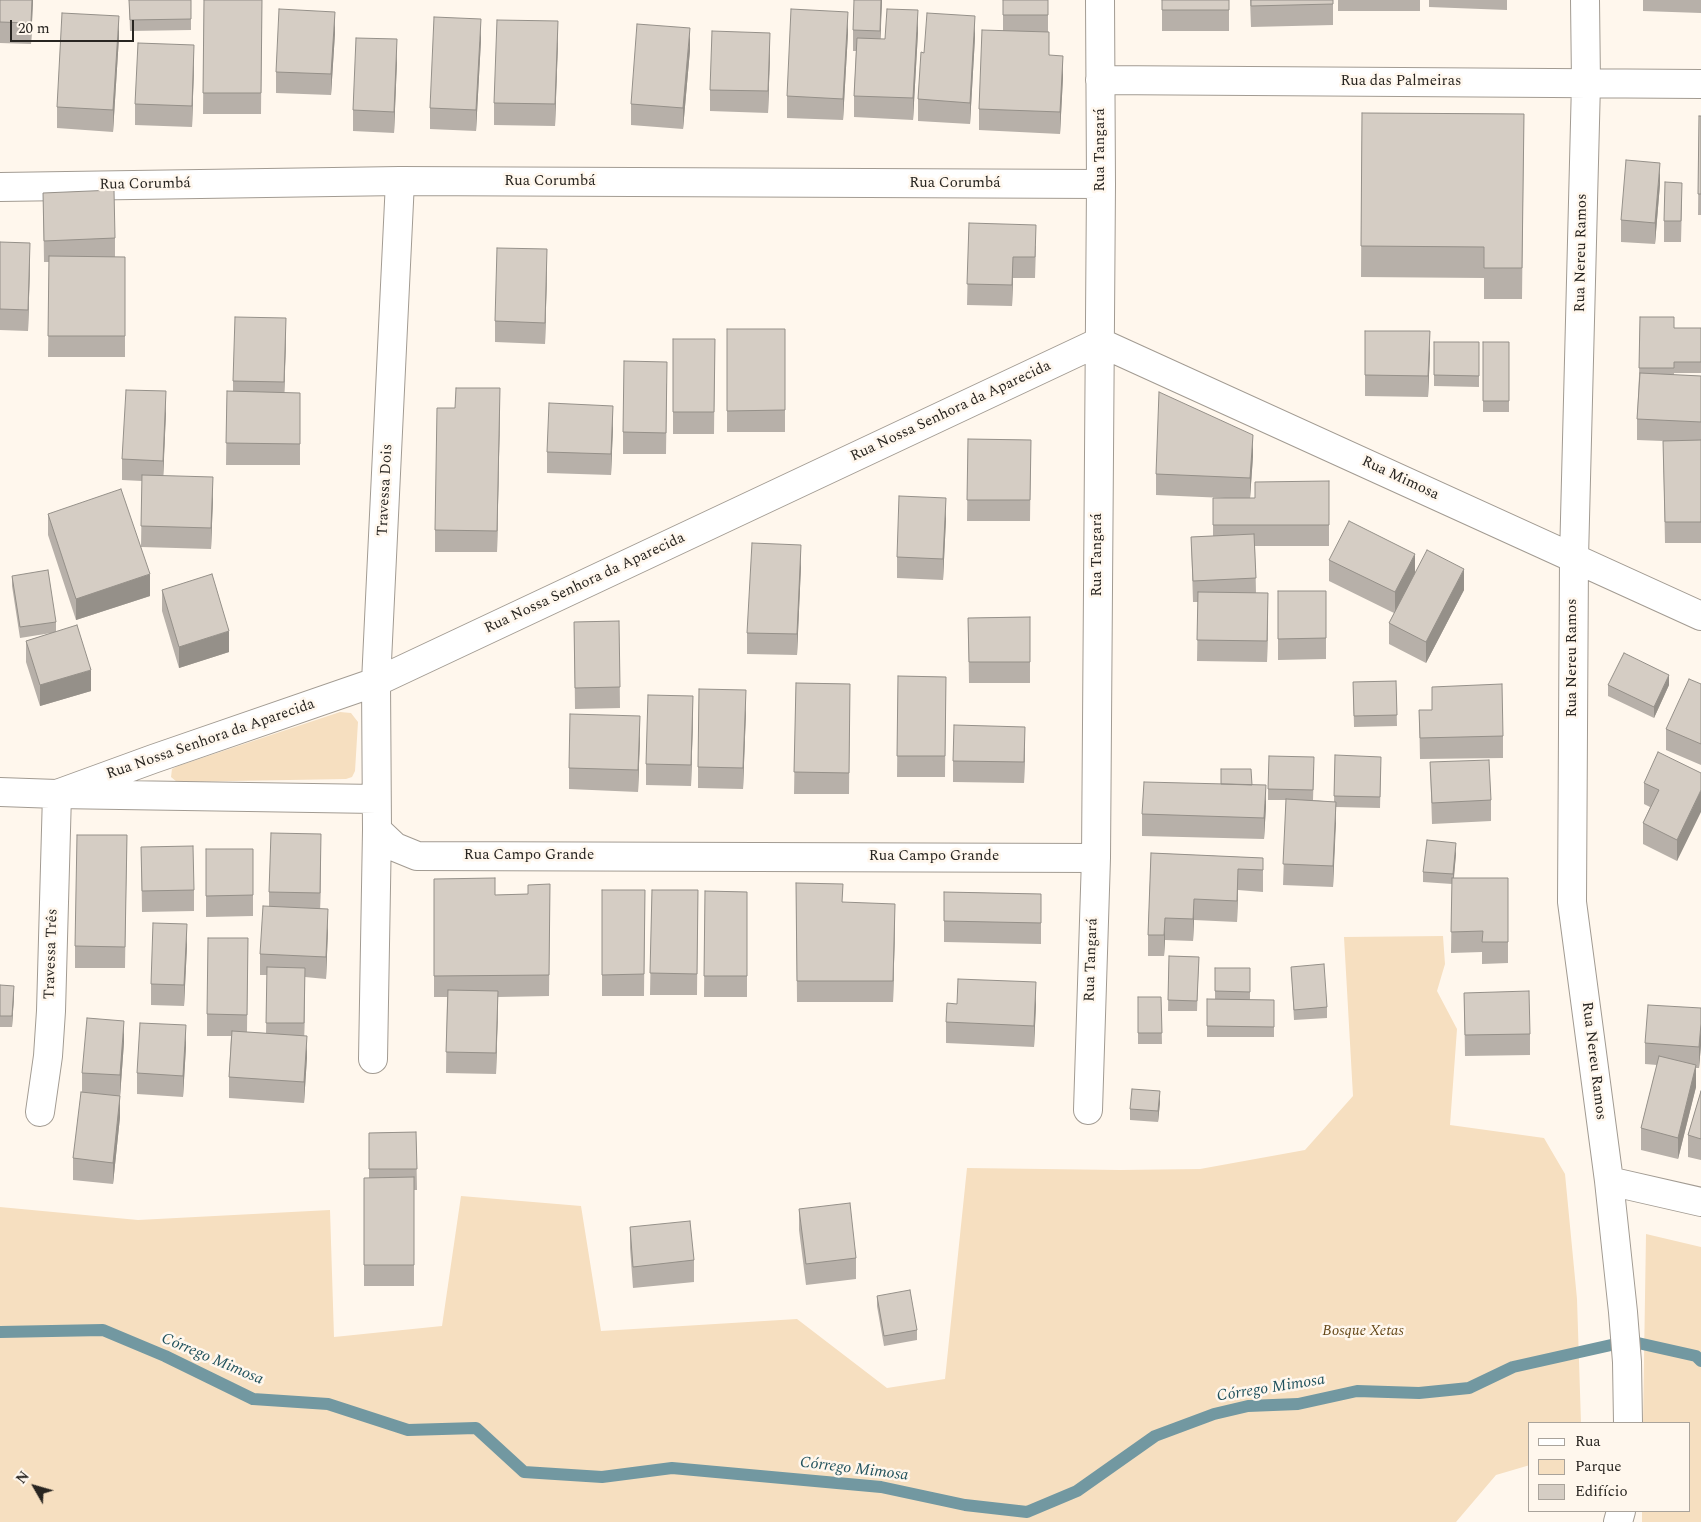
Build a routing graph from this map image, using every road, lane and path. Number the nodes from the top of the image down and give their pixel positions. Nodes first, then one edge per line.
1 (1100, 0) edge
2 (1585, 0) edge
3 (1100, 80) junction
4 (1586, 83) junction
5 (1701, 84) edge
6 (400, 182) junction
7 (1101, 184) junction
8 (0, 187) edge
9 (1100, 342) junction
10 (1574, 558) junction
11 (1701, 616) edge
12 (376, 682) junction
13 (0, 792) edge
14 (57, 794) junction
15 (376, 799) junction
16 (377, 830) junction
17 (1096, 858) junction
18 (373, 1059) dead end
19 (1088, 1110) dead end
20 (40, 1112) dead end
21 (1609, 1181) junction
22 (1701, 1202) edge
23 (1628, 1422) edge

1 - 3 street, Rua Tangará
2 - 4 street, Rua Nereu Ramos
3 - 4 street, Rua das Palmeiras
3 - 7 street, Rua Tangará
4 - 5 street, Rua das Palmeiras
4 - 10 street, Rua Nereu Ramos
6 - 7 street, Rua Corumbá
6 - 8 street, Rua Corumbá
6 - 12 street, Travessa Dois
7 - 9 street, Rua Tangará
9 - 10 street, Rua Mimosa
9 - 12 street, Rua Nossa Senhora da Aparecida
9 - 17 street, Rua Tangará
10 - 11 street, Rua Mimosa
10 - 21 street, Rua Nereu Ramos
12 - 14 street, Rua Nossa Senhora da Aparecida
12 - 15 street, Travessa Dois
13 - 14 street
14 - 15 street
14 - 20 street, Travessa Três
15 - 16 street
16 - 17 street, Rua Campo Grande
16 - 18 street
17 - 19 street, Rua Tangará
21 - 22 street
21 - 23 street, Rua Nereu Ramos

